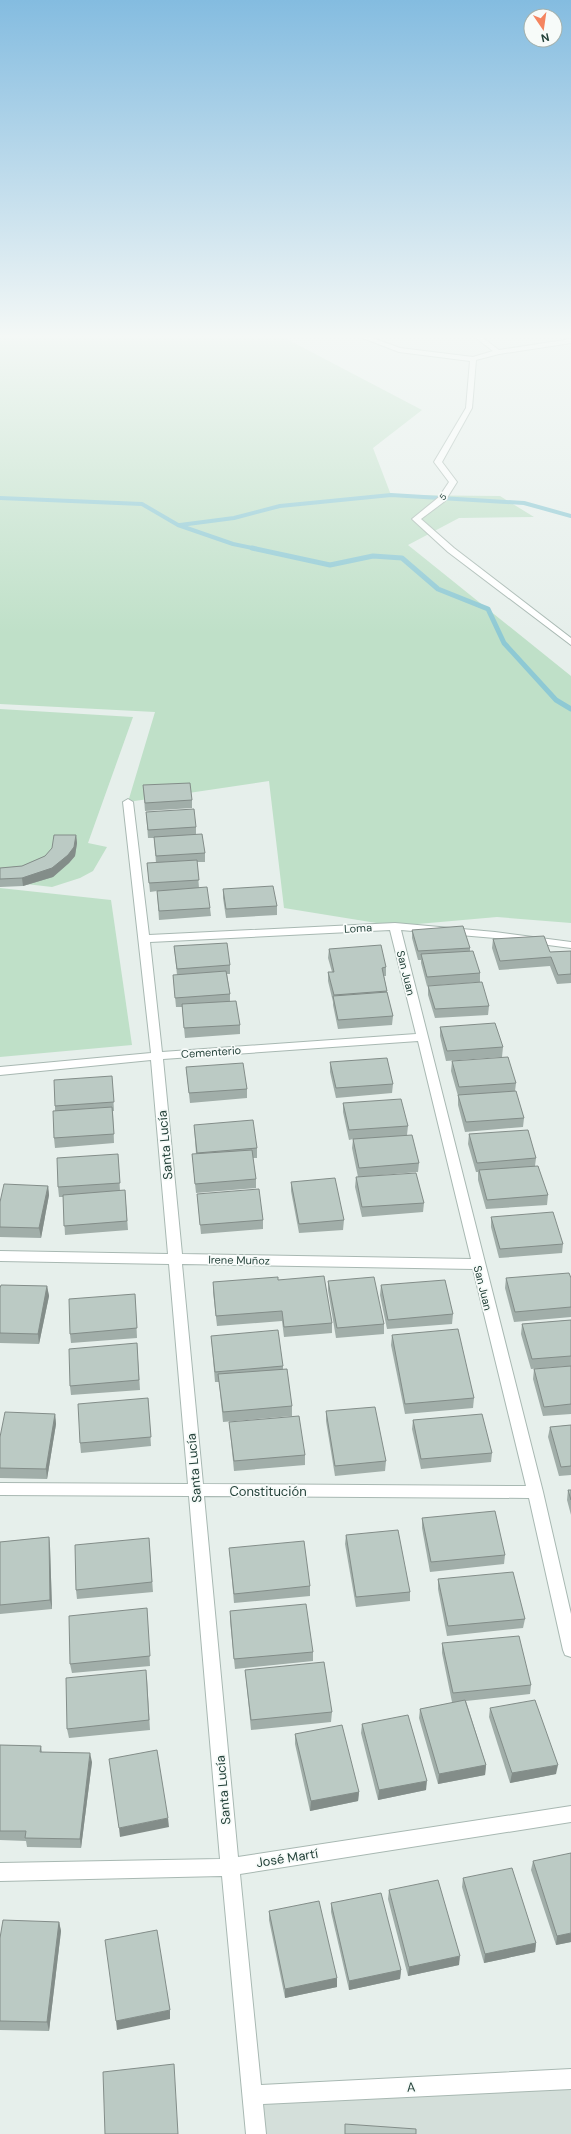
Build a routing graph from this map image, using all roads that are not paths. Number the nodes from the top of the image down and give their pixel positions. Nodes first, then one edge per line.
1 (454, 435) edge
2 (571, 642) edge
3 (128, 802) dead end
4 (395, 926) junction
5 (144, 939) junction
6 (571, 946) edge
7 (422, 1037) junction
8 (157, 1056) junction
9 (0, 1071) edge
10 (0, 1256) edge
11 (174, 1259) junction
12 (477, 1264) junction
13 (0, 1489) edge
14 (196, 1490) junction
15 (535, 1492) junction
16 (571, 1650) edge
17 (571, 1814) edge
18 (230, 1867) junction
19 (0, 1872) edge
20 (571, 2079) edge
21 (252, 2094) junction
22 (256, 2134) edge

1 - 2 street, 5
3 - 5 street, Santa Lucía
4 - 5 street, Loma
4 - 6 street, Loma
4 - 7 street, San Juan
5 - 8 street, Santa Lucía
7 - 8 street, Cementerio
7 - 12 street, San Juan
8 - 9 street, Cementerio
8 - 11 street, Santa Lucía
10 - 11 street, Irene Muñoz
11 - 12 street, Irene Muñoz
11 - 14 street, Santa Lucía
12 - 15 street, San Juan
13 - 14 street, Constitución
14 - 15 street, Constitución
14 - 18 street, Santa Lucía
15 - 16 street, San Juan
17 - 18 street, José Martí
18 - 19 street, José Martí
18 - 21 street, Santa Lucía
20 - 21 street, A
21 - 22 street, Santa Lucía

